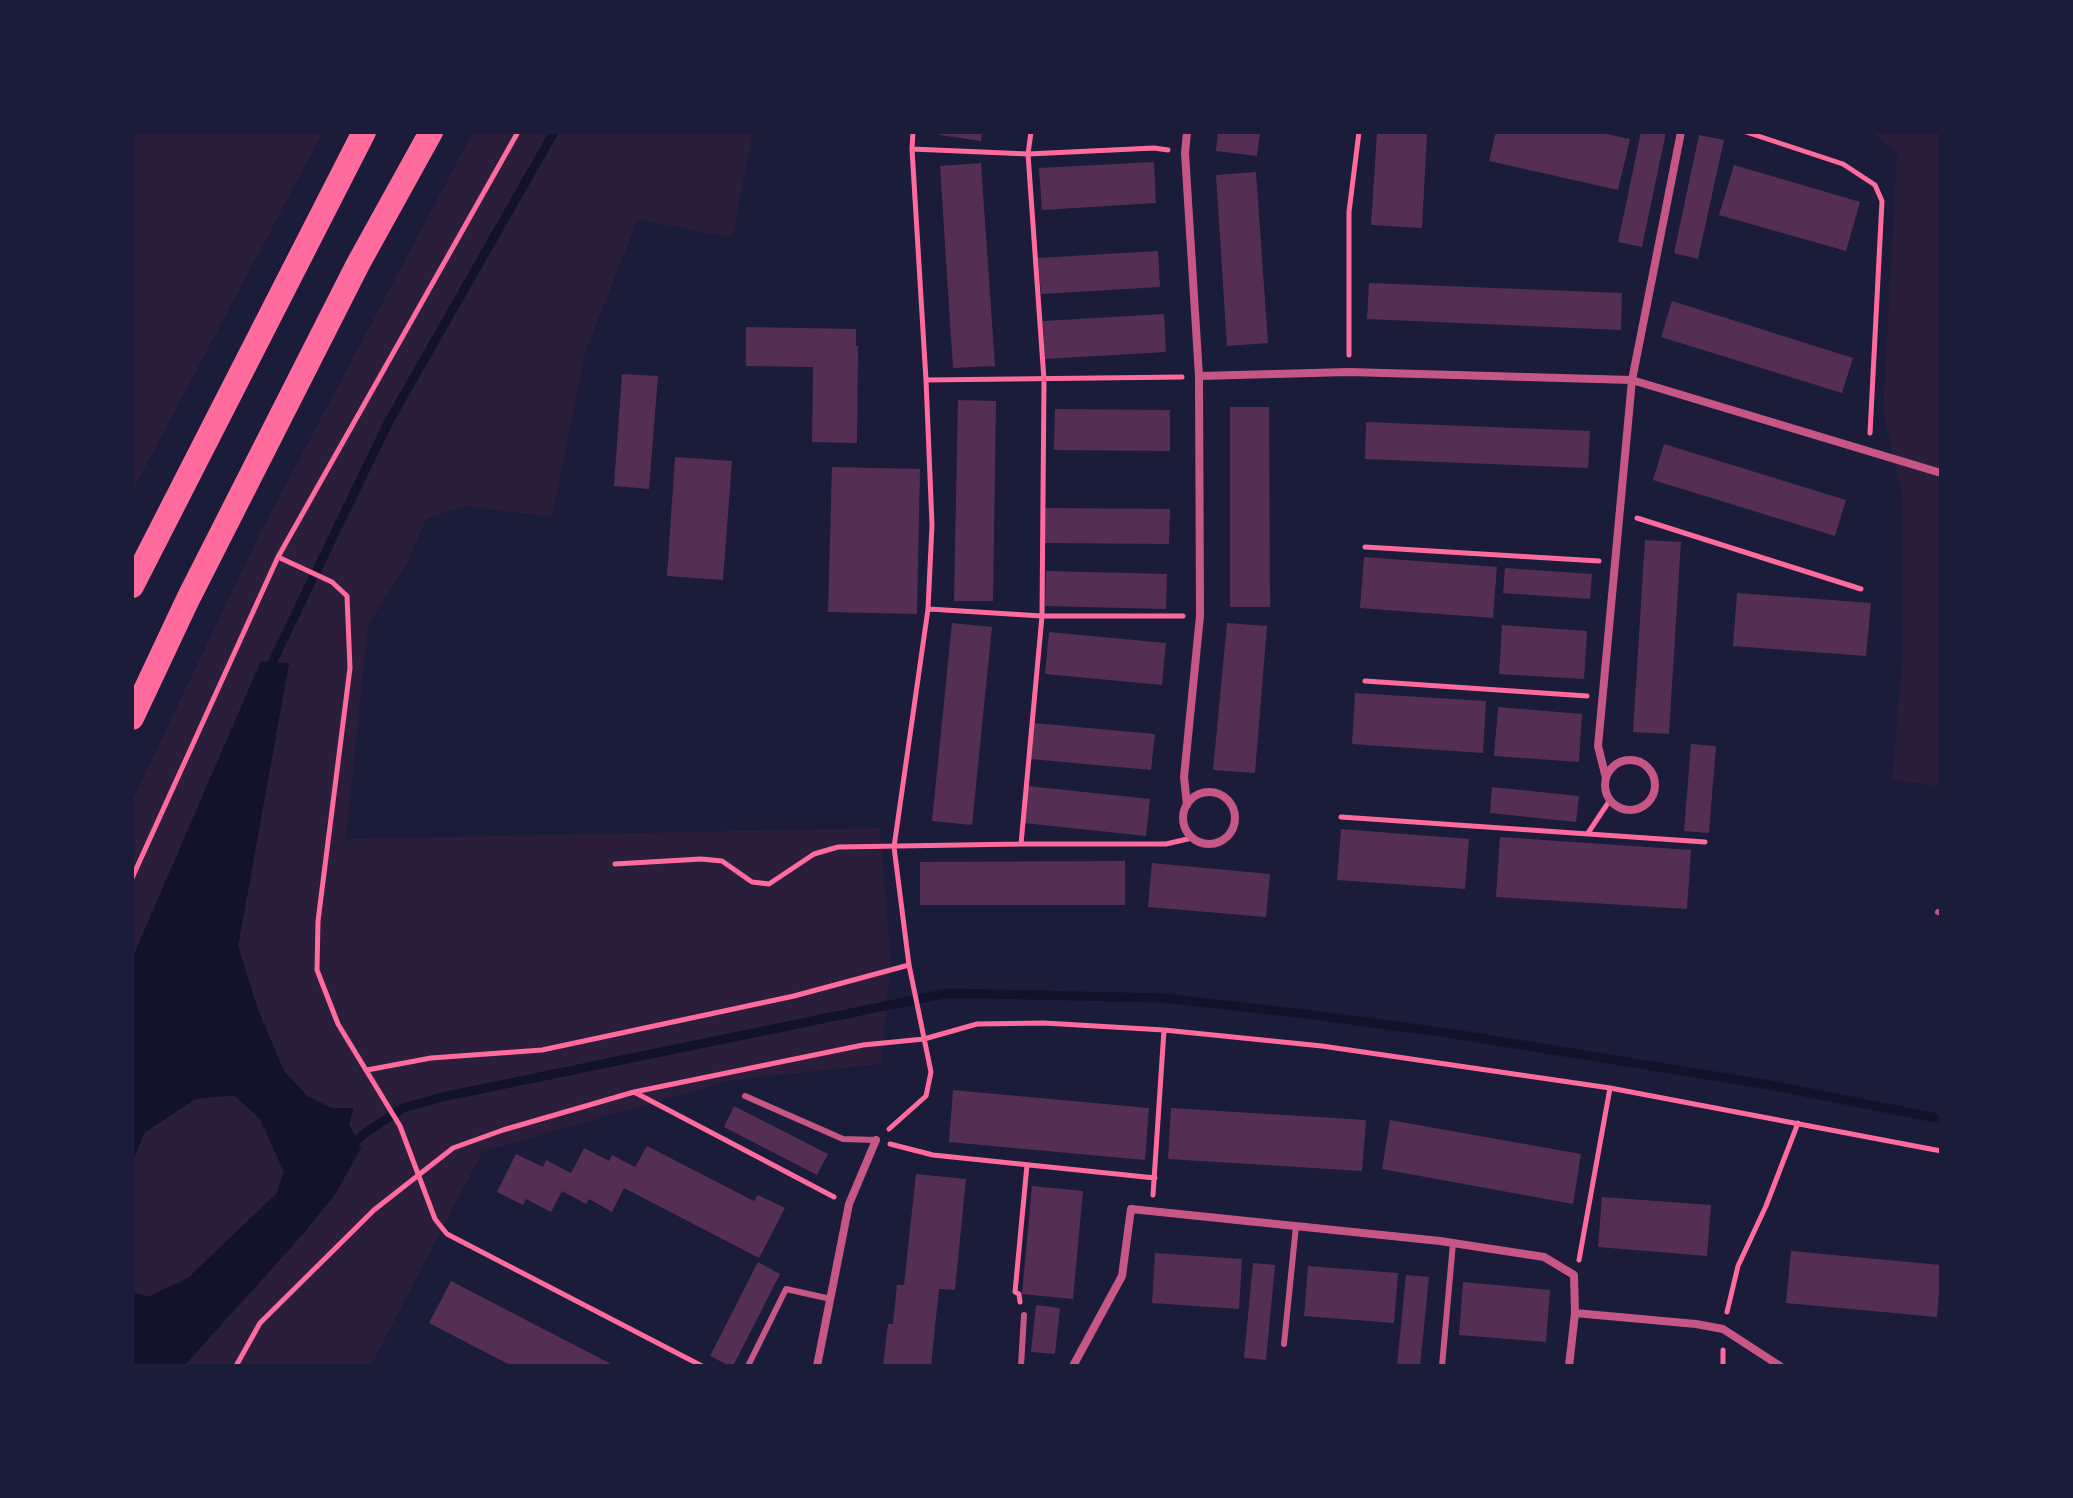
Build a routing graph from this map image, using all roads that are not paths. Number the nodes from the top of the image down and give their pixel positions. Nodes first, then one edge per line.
1 (364, 132) edge
2 (431, 132) edge
3 (1187, 132) edge
4 (1681, 132) edge
5 (1199, 376) junction
6 (1632, 380) junction
7 (1941, 473) edge
8 (132, 586) edge
9 (132, 718) edge
10 (1606, 778) junction
11 (1187, 805) junction
12 (745, 1096) dead end
13 (876, 1140) joint
14 (1296, 1226) junction
15 (1453, 1243) junction
16 (831, 1299) junction
17 (1575, 1313) junction
18 (1024, 1315) road end
19 (1284, 1344) dead end
20 (748, 1366) edge
21 (817, 1366) edge
22 (1021, 1366) edge
23 (1073, 1366) edge
24 (1442, 1366) edge
25 (1569, 1366) edge
26 (1780, 1366) edge

1 - 8 highway
2 - 9 highway
3 - 5 street
4 - 6 street
5 - 6 street
5 - 11 street
6 - 7 street
6 - 10 street
10 - 10 street
11 - 11 street
12 - 13 lane
13 - 16 street
14 - 15 street
14 - 19 lane
14 - 23 street
15 - 17 street
15 - 24 lane
16 - 20 lane
16 - 21 street
17 - 25 street
17 - 26 street
18 - 22 lane

